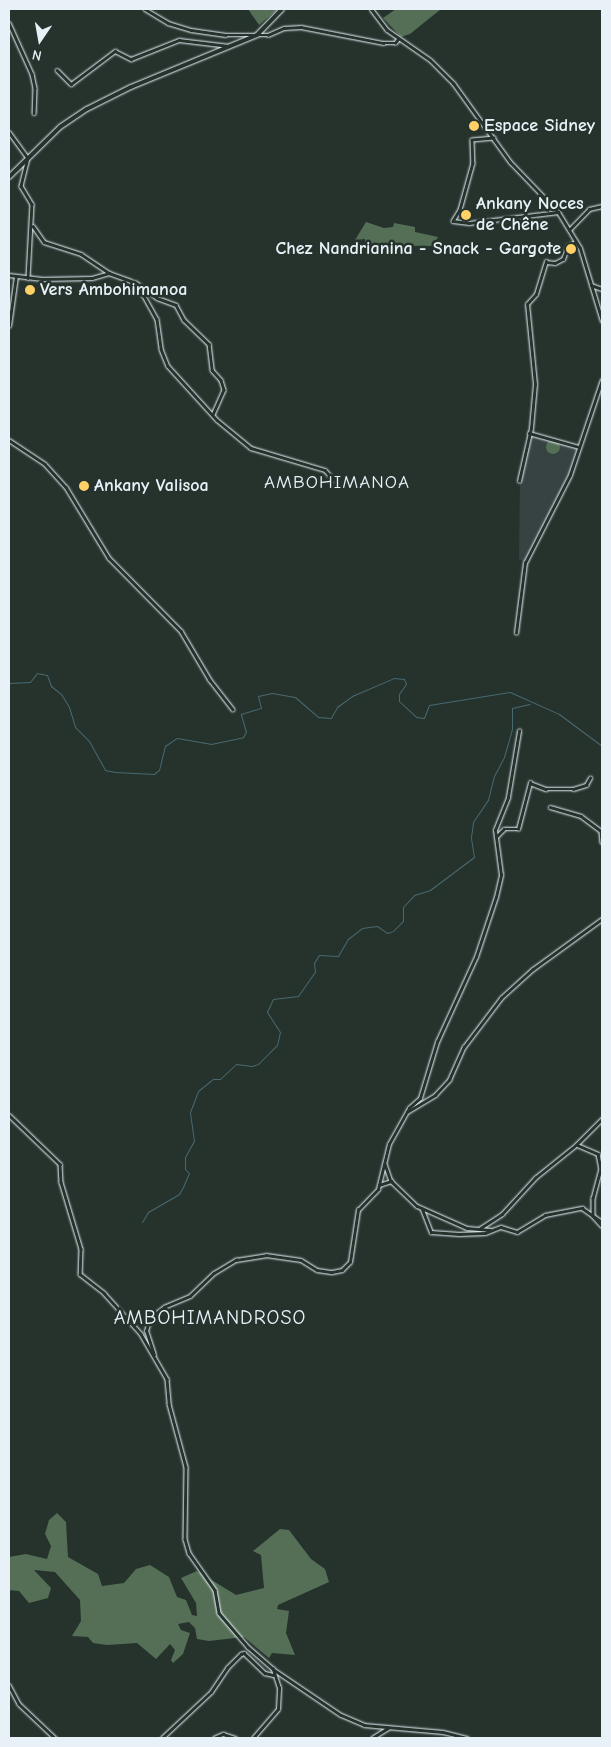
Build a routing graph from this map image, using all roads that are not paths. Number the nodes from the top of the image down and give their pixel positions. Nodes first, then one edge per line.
1 (145, 9) edge
2 (282, 9) edge
3 (371, 9) edge
4 (9, 23) edge
5 (257, 35) junction
6 (398, 39) junction
7 (230, 46) junction
8 (58, 70) dead end
9 (34, 113) dead end
10 (9, 132) edge
11 (494, 138) junction
12 (28, 158) junction
13 (9, 178) edge
14 (602, 206) edge
15 (558, 212) junction
16 (32, 223) junction
17 (569, 230) junction
18 (576, 242) junction
19 (109, 274) junction
20 (9, 275) edge
21 (16, 276) junction
22 (28, 278) junction
23 (135, 282) dead end
24 (591, 285) junction
25 (602, 290) edge
26 (602, 320) edge
27 (9, 326) edge
28 (602, 380) edge
29 (213, 415) junction
30 (530, 433) junction
31 (9, 440) edge
32 (579, 447) junction
33 (334, 480) dead end
34 (519, 481) dead end
35 (516, 633) dead end
36 (233, 709) dead end
37 (520, 731) dead end
38 (590, 778) dead end
39 (550, 807) dead end
40 (496, 837) junction
41 (602, 842) edge
42 (602, 919) edge
43 (406, 1113) junction
44 (9, 1115) edge
45 (602, 1119) edge
46 (576, 1145) junction
47 (384, 1163) junction
48 (391, 1181) junction
49 (378, 1186) junction
50 (422, 1208) junction
51 (593, 1214) junction
52 (602, 1224) edge
53 (479, 1229) junction
54 (490, 1230) junction
55 (154, 1356) junction
56 (273, 1669) junction
57 (273, 1675) junction
58 (9, 1685) edge
59 (388, 1728) junction
60 (55, 1738) edge
61 (162, 1738) edge
62 (214, 1738) edge
63 (235, 1738) edge
64 (253, 1738) edge
65 (372, 1738) edge
66 (467, 1738) edge

1 - 5 street
2 - 5 main road
3 - 6 street
4 - 9 street
5 - 6 street
5 - 7 main road
6 - 11 street
7 - 8 street
7 - 12 main road
10 - 12 street
11 - 15 street
11 - 15 street
12 - 13 main road
12 - 16 street
14 - 17 street
15 - 17 street
16 - 19 street
16 - 22 street
17 - 18 street
18 - 24 street
18 - 30 street
19 - 22 street
19 - 29 street
20 - 21 street
21 - 22 street
21 - 27 street
23 - 29 street
24 - 25 street
24 - 26 street
28 - 32 street
29 - 33 street
30 - 32 street
30 - 34 street
31 - 36 street
32 - 35 street
37 - 40 street
38 - 40 street
39 - 41 street
40 - 43 street
42 - 43 street
43 - 47 street
44 - 55 street
45 - 46 street
46 - 51 street
46 - 53 street
47 - 48 street
47 - 49 street
48 - 49 street
48 - 50 street
49 - 55 street
50 - 53 street
50 - 54 street
51 - 52 street
51 - 54 street
53 - 54 street
55 - 56 street
56 - 57 street
56 - 59 street
57 - 61 street
57 - 64 street
58 - 60 street
59 - 65 street
59 - 66 street
62 - 63 street

